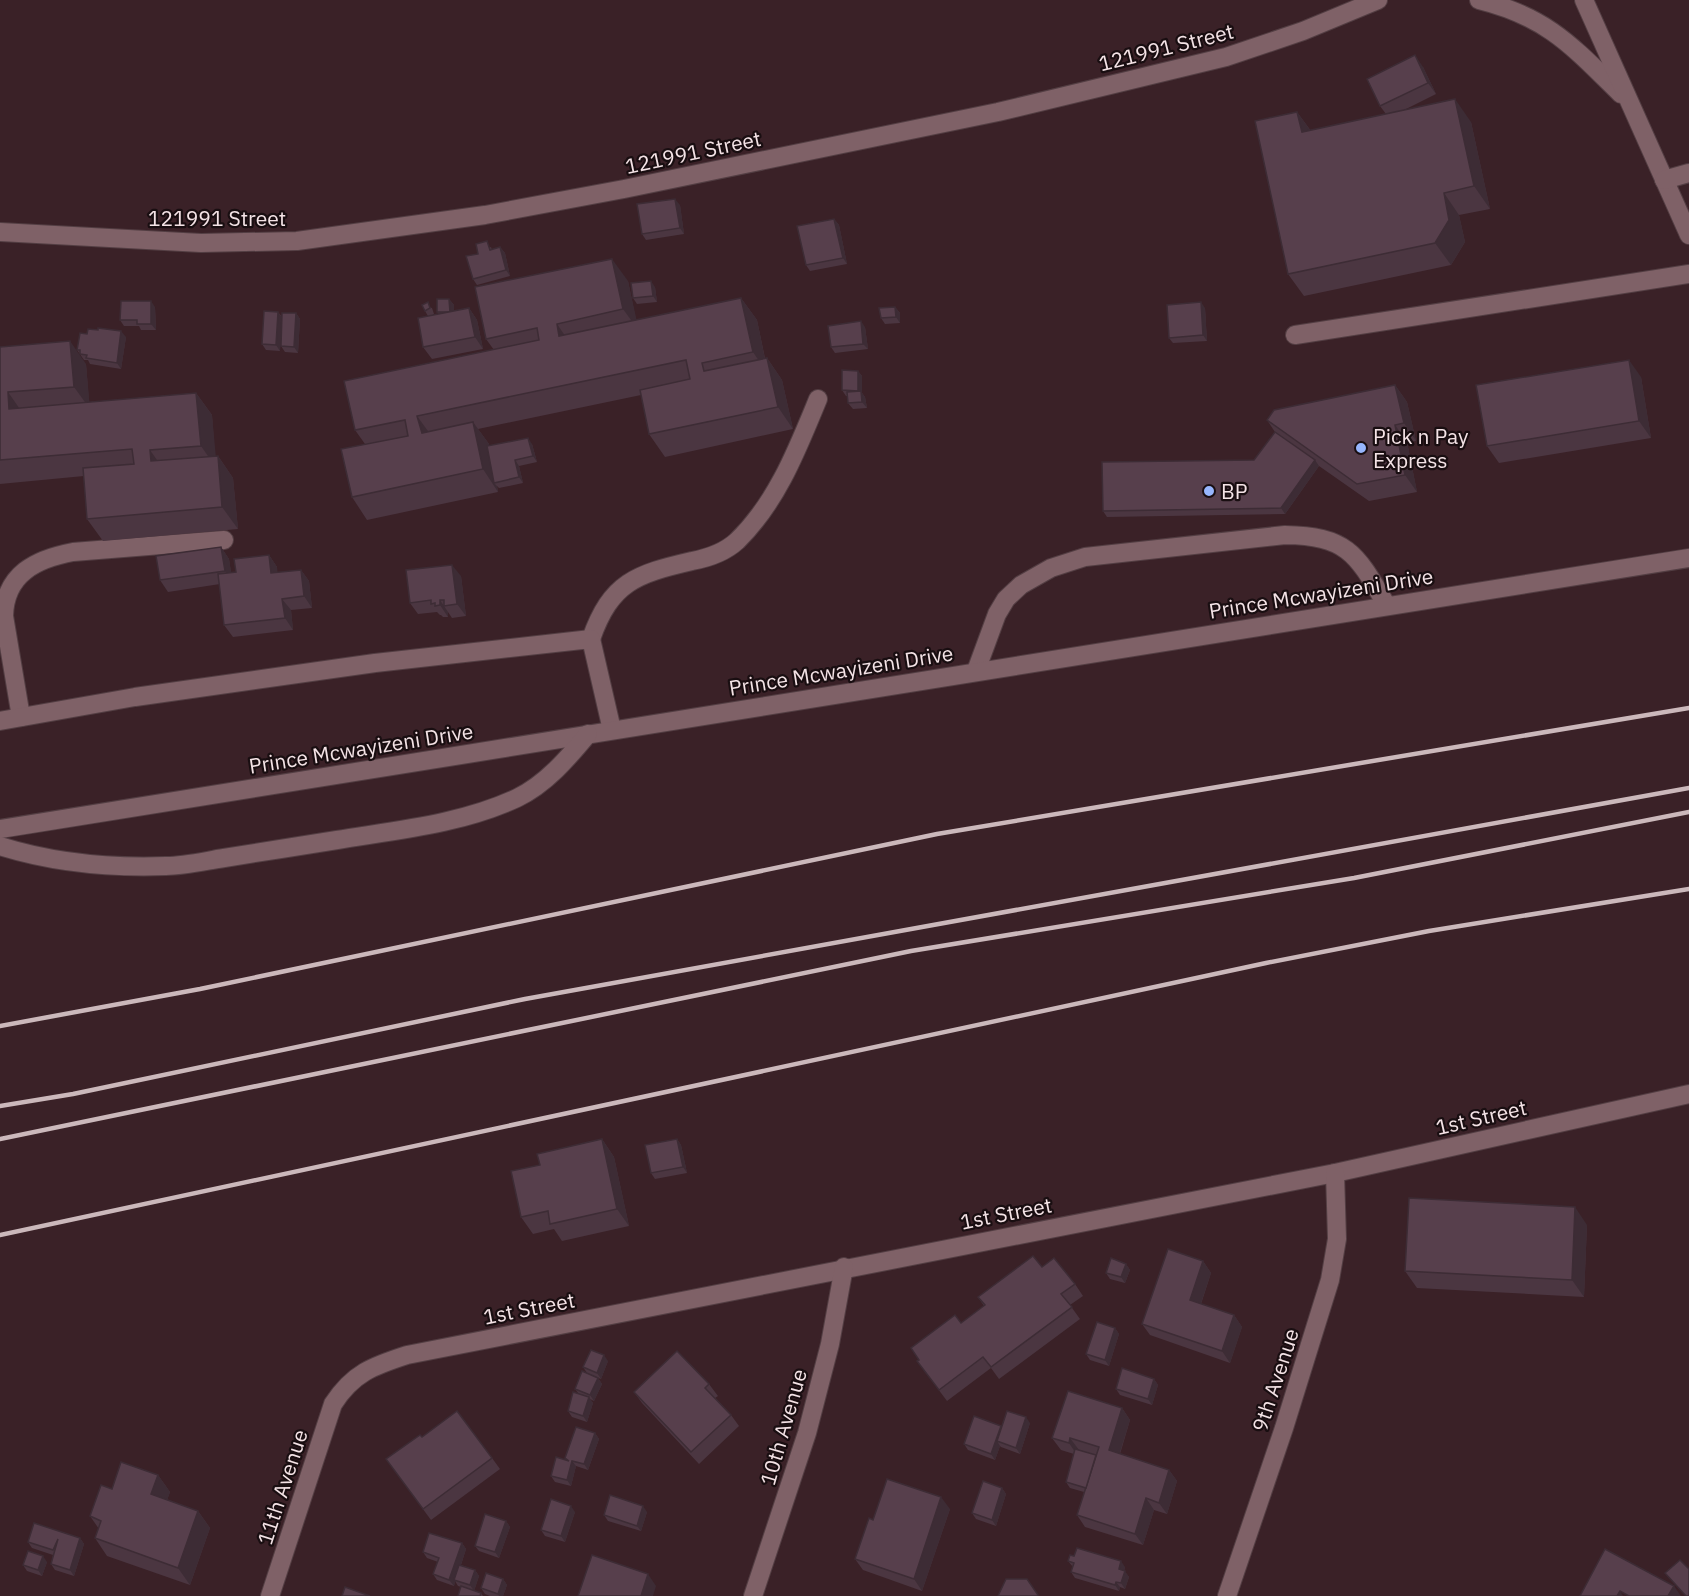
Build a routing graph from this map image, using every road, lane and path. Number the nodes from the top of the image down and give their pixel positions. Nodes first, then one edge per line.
1 (1378, 0) edge
2 (1479, 0) edge
3 (1584, 0) edge
4 (1598, 0) edge
5 (1595, 29) junction
6 (1629, 102) junction
7 (1689, 173) edge
8 (1664, 180) junction
9 (0, 232) edge
10 (1689, 235) edge
11 (1689, 273) edge
12 (1295, 335) dead end
13 (818, 399) dead end
14 (225, 540) dead end
15 (1689, 558) edge
16 (1387, 606) junction
17 (591, 639) junction
18 (976, 671) junction
19 (21, 717) junction
20 (0, 721) edge
21 (612, 730) junction
22 (588, 734) junction
23 (0, 829) edge
24 (0, 846) edge
25 (1689, 1095) edge
26 (1335, 1173) junction
27 (844, 1268) junction
28 (340, 1394) joint
29 (270, 1596) edge
30 (753, 1596) edge
31 (1227, 1596) edge

1 - 9 street, 121991 Street
2 - 6 street
3 - 5 street
4 - 5 street
5 - 6 street
6 - 8 street
7 - 8 street
8 - 10 street
11 - 12 street
13 - 17 street
14 - 19 street
15 - 16 street, Prince Mcwayizeni Drive
16 - 18 street, Prince Mcwayizeni Drive
16 - 18 street
17 - 19 street
17 - 21 street
18 - 21 street, Prince Mcwayizeni Drive
19 - 20 street
21 - 22 street, Prince Mcwayizeni Drive
22 - 23 street, Prince Mcwayizeni Drive
22 - 24 street
25 - 26 street, 1st Street
26 - 27 street, 1st Street
26 - 31 street, 9th Avenue
27 - 28 street, 1st Street
27 - 30 street, 10th Avenue
28 - 29 street, 11th Avenue

